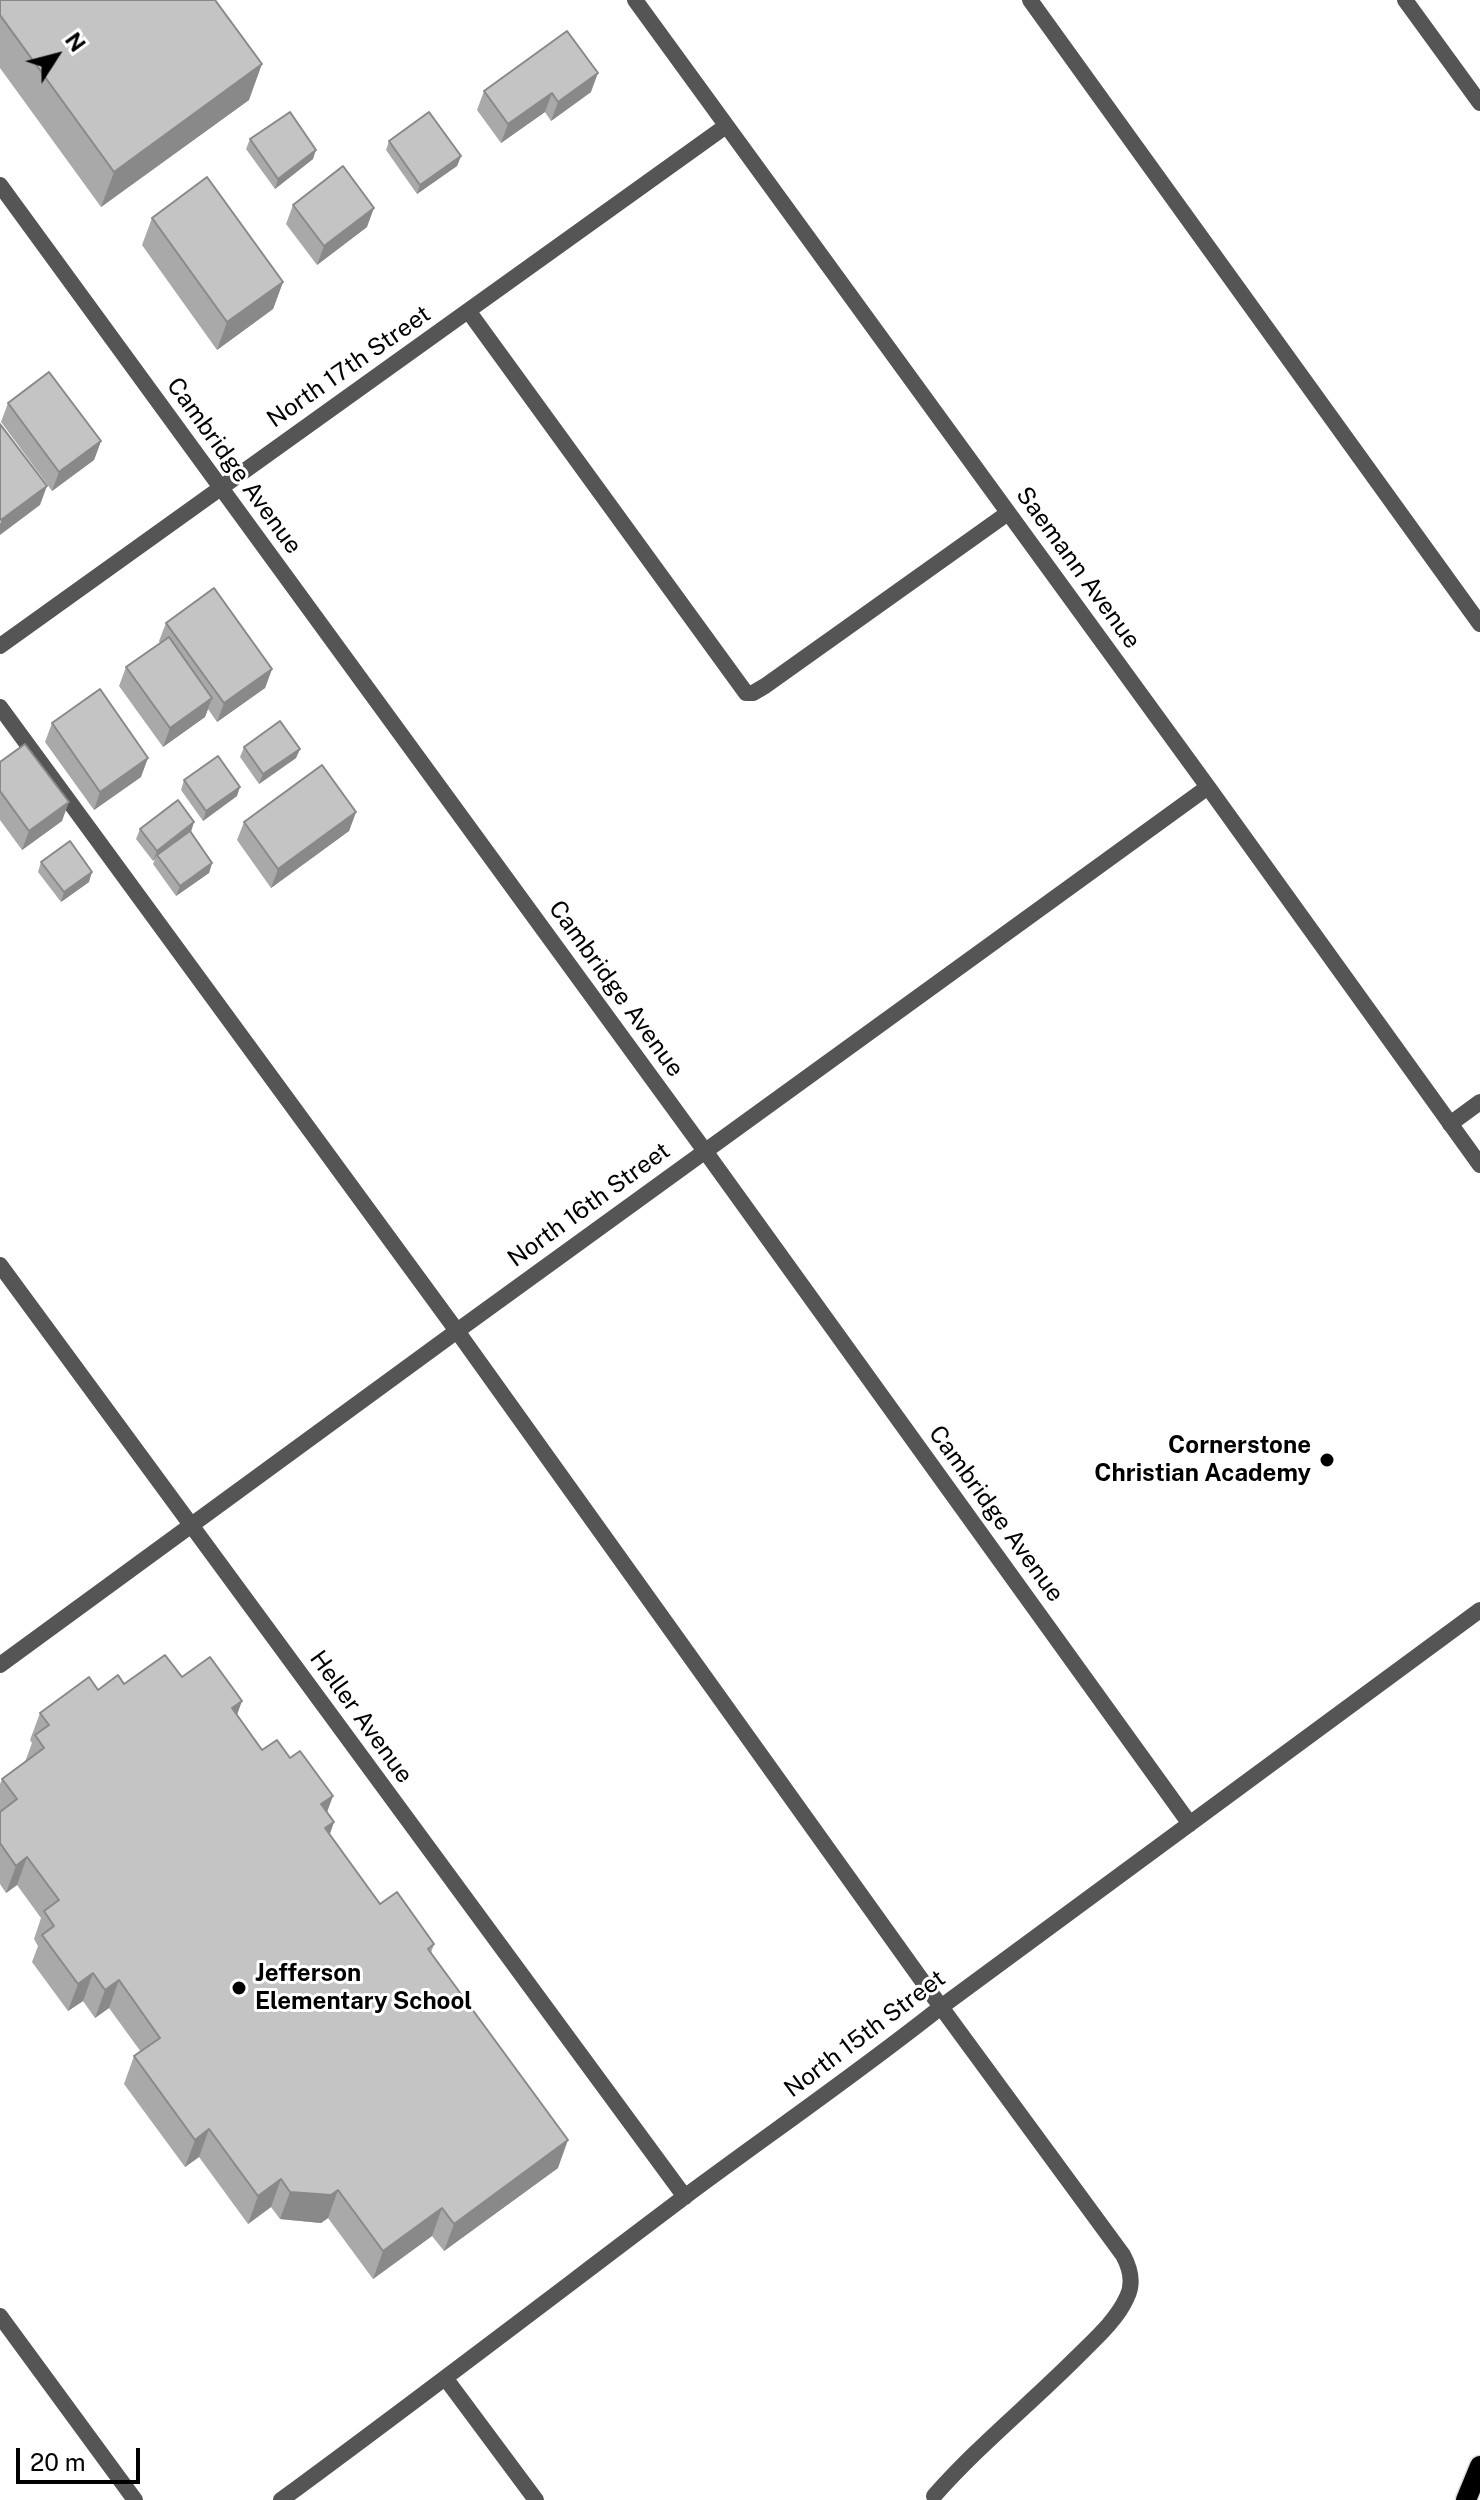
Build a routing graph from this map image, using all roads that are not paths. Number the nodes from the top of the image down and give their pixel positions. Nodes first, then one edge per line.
1 (635, 0) edge
2 (1030, 0) edge
3 (1405, 0) edge
4 (1480, 103) edge
5 (726, 126) junction
6 (0, 185) edge
7 (469, 312) junction
8 (219, 487) junction
9 (1008, 513) junction
10 (1480, 624) edge
11 (0, 646) edge
12 (0, 707) edge
13 (1208, 787) junction
14 (1480, 1102) edge
15 (1450, 1124) junction
16 (705, 1151) junction
17 (1480, 1165) edge
18 (0, 1265) edge
19 (457, 1331) junction
20 (191, 1527) junction
21 (1480, 1610) edge
22 (0, 1665) edge
23 (1190, 1824) junction
24 (941, 2007) junction
25 (685, 2197) junction
26 (0, 2316) edge
27 (446, 2379) junction
28 (1480, 2466) edge
29 (934, 2496) dead end
30 (135, 2500) edge
31 (281, 2500) edge
32 (536, 2500) edge
33 (1466, 2500) edge

1 - 5 street, Saemann Avenue
2 - 10 street
3 - 4 street
5 - 7 street, North 17th Street
5 - 9 street, Saemann Avenue
6 - 8 street, Cambridge Avenue
7 - 8 street, North 17th Street
7 - 9 street
8 - 11 street, North 17th Street
8 - 16 street, Cambridge Avenue
9 - 13 street, Saemann Avenue
12 - 19 street
13 - 15 street, Saemann Avenue
13 - 16 street, North 16th Street
14 - 15 street
15 - 17 street, Saemann Avenue
16 - 19 street, North 16th Street
16 - 23 street, Cambridge Avenue
18 - 20 street, Heller Avenue
19 - 20 street, North 16th Street
19 - 24 street
20 - 22 street, North 16th Street
20 - 25 street, Heller Avenue
21 - 23 street, North 15th Street
23 - 24 street, North 15th Street
24 - 25 street, North 15th Street
24 - 29 street
25 - 27 street, North 15th Street
26 - 30 street
27 - 31 street, North 15th Street
27 - 32 street
28 - 33 main road

